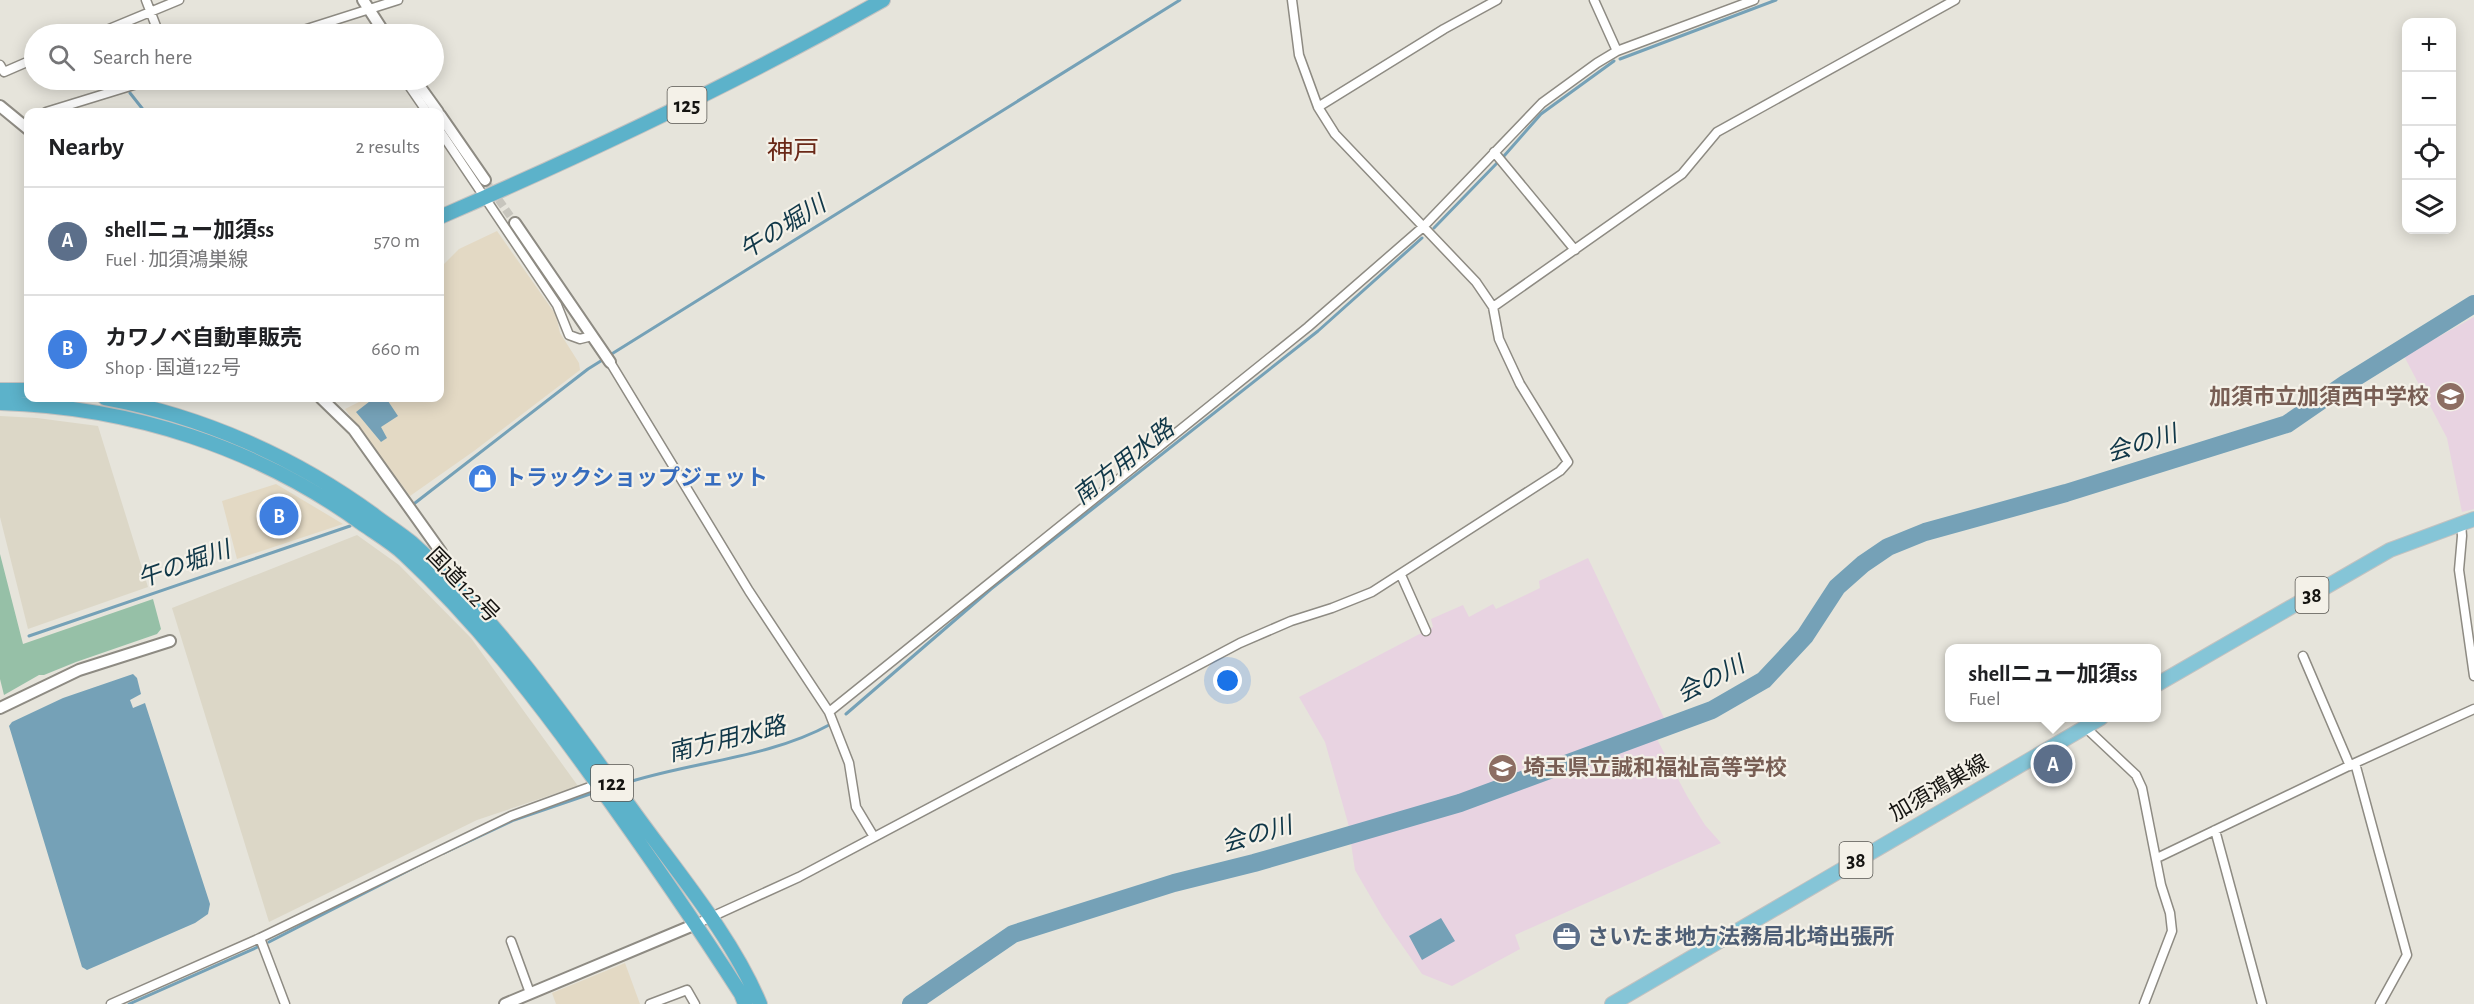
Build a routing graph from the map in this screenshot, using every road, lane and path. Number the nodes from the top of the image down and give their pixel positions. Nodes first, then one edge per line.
1 (146, 0) edge
2 (179, 0) edge
3 (398, 0) edge
4 (883, 0) edge
5 (1292, 0) edge
6 (1497, 0) edge
7 (1594, 0) edge
8 (1754, 0) edge
9 (1954, 0) edge
10 (366, 4) edge
11 (151, 13) junction
12 (123, 24) edge
13 (155, 24) edge
14 (316, 24) edge
15 (379, 24) edge
16 (1617, 51) junction
17 (24, 64) edge
18 (0, 65) edge
19 (118, 90) edge
20 (412, 90) edge
21 (422, 90) edge
22 (0, 106) edge
23 (1318, 107) junction
24 (59, 108) edge
25 (424, 108) edge
26 (435, 108) edge
27 (444, 121) edge
28 (24, 122) edge
29 (444, 137) edge
30 (1494, 152) junction
31 (485, 180) tunnel mouth
32 (484, 198) junction
33 (444, 215) edge
34 (515, 224) tunnel mouth
35 (1423, 226) junction
36 (1575, 250) junction
37 (1493, 307) junction
38 (592, 336) junction
39 (610, 362) joint
40 (0, 390) edge
41 (24, 395) edge
42 (24, 398) edge
43 (54, 402) edge
44 (122, 402) edge
45 (325, 402) edge
46 (0, 403) edge
47 (2467, 521) edge
48 (1401, 575) junction
49 (442, 581) junction
50 (1426, 630) dead end
51 (170, 641) dead end
52 (2302, 656) dead end
53 (2474, 676) edge
54 (2161, 683) edge
55 (0, 708) edge
56 (2474, 709) edge
57 (829, 712) junction
58 (2093, 722) edge
59 (2085, 727) junction
60 (2352, 764) junction
61 (598, 784) junction
62 (2216, 830) junction
63 (874, 837) junction
64 (2157, 858) junction
65 (711, 919) junction
66 (696, 924) junction
67 (260, 938) junction
68 (511, 941) dead end
69 (530, 993) junction
70 (111, 1004) edge
71 (285, 1004) edge
72 (505, 1004) edge
73 (650, 1004) edge
74 (695, 1004) edge
75 (745, 1004) edge
76 (760, 1004) edge
77 (1612, 1004) edge
78 (2144, 1004) edge
79 (2262, 1004) edge
80 (2380, 1004) edge

1 - 11 street
2 - 11 street
3 - 10 street
4 - 32 highway, 125
5 - 23 street
6 - 23 street
7 - 16 street
8 - 16 street
9 - 36 street
10 - 14 street
10 - 15 street
11 - 12 street
11 - 13 street
16 - 30 street
17 - 18 street
19 - 24 street
20 - 25 street
21 - 26 street
22 - 28 street
23 - 35 street
27 - 31 street
29 - 32 street
30 - 35 street
30 - 36 street
32 - 33 highway, 125
32 - 38 street
34 - 38 street
35 - 37 street
35 - 57 street
36 - 37 street
37 - 48 street
38 - 39 street
39 - 57 street
40 - 41 highway, 国道122号 / 122
42 - 46 highway, 国道122号 / 122
43 - 49 highway, 国道122号 / 122
44 - 49 highway, 国道122号 / 122
45 - 49 street
47 - 53 street
47 - 54 main road, 38
48 - 50 street
48 - 63 street
49 - 61 highway, 国道122号 / 122
49 - 65 highway, 国道122号 / 122
51 - 55 street
52 - 60 street
56 - 60 street
57 - 63 street
58 - 59 main road, 加須鴻巣線 / 38
59 - 64 street
59 - 77 main road, 加須鴻巣線 / 38
60 - 62 street
60 - 80 street
61 - 66 highway, 国道122号 / 122
61 - 67 street
62 - 64 street
62 - 79 street
63 - 65 street
64 - 78 street
65 - 66 street
65 - 76 highway, 国道122号 / 122
66 - 69 street
66 - 75 highway, 国道122号 / 122
67 - 70 street
67 - 71 street
68 - 69 street
69 - 72 street
73 - 74 street

